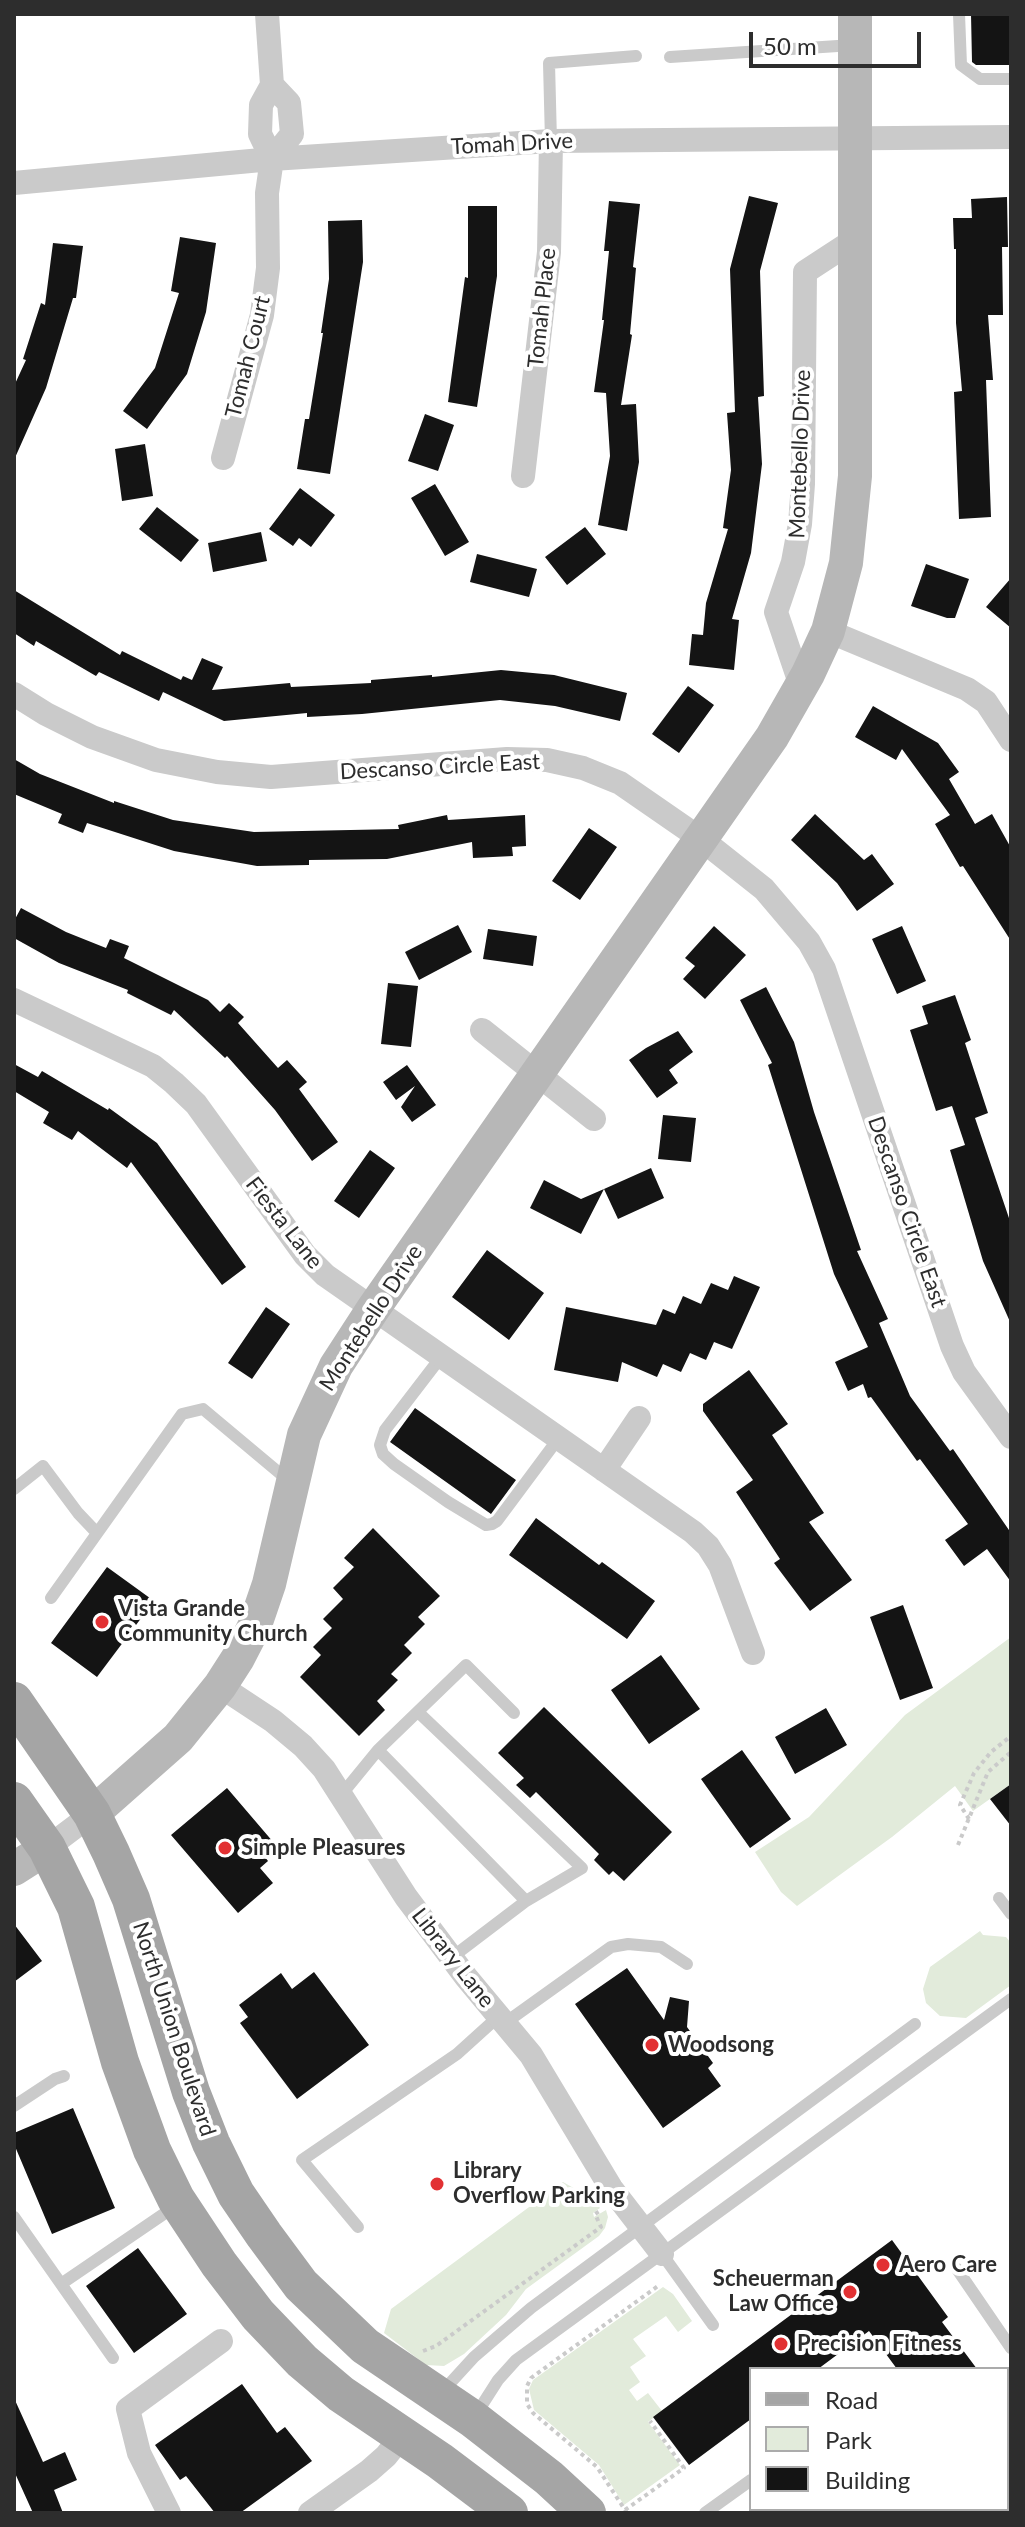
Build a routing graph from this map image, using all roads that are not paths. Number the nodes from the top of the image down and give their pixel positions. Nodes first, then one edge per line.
1 (267, 14) edge
2 (959, 14) edge
3 (855, 30) edge
4 (636, 56) dead end
5 (670, 57) dead end
6 (1011, 79) edge
7 (1011, 137) edge
8 (854, 138) junction
9 (551, 141) junction
10 (272, 159) junction
11 (14, 183) edge
12 (854, 240) junction
13 (223, 458) dead end
14 (523, 476) dead end
15 (828, 631) junction
16 (801, 686) junction
17 (14, 694) edge
18 (1011, 740) edge
19 (701, 839) junction
20 (14, 1000) edge
21 (482, 1030) dead end
22 (537, 1074) junction
23 (594, 1119) dead end
24 (373, 1309) junction
25 (441, 1357) junction
26 (639, 1418) dead end
27 (1011, 1437) edge
28 (558, 1439) junction
29 (604, 1470) junction
30 (291, 1483) junction
31 (14, 1489) edge
32 (97, 1533) junction
33 (51, 1598) dead end
34 (753, 1653) dead end
35 (220, 1686) junction
36 (14, 1701) edge
37 (418, 1712) junction
38 (514, 1713) dead end
39 (378, 1750) junction
40 (342, 1794) junction
41 (14, 1801) edge
42 (92, 1814) junction
43 (47, 1848) junction
44 (14, 1869) edge
45 (999, 1898) dead end
46 (526, 1901) junction
47 (1011, 1914) edge
48 (451, 1958) junction
49 (687, 1964) dead end
50 (1011, 1999) edge
51 (502, 2019) junction
52 (915, 2024) dead end
53 (64, 2076) dead end
54 (14, 2106) edge
55 (179, 2203) junction
56 (14, 2217) edge
57 (358, 2227) dead end
58 (641, 2227) junction
59 (662, 2254) junction
60 (957, 2269) dead end
61 (61, 2284) junction
62 (713, 2325) dead end
63 (221, 2341) dead end
64 (1011, 2348) edge
65 (113, 2358) dead end
66 (302, 2361) junction
67 (438, 2397) junction
68 (473, 2419) junction
69 (402, 2436) junction
70 (749, 2481) edge
71 (169, 2513) edge
72 (310, 2513) edge
73 (509, 2513) edge
74 (587, 2513) edge
75 (705, 2513) edge

1 - 10 street, Tomah Court
2 - 6 lane
3 - 5 lane
3 - 8 street, Montebello Drive
4 - 9 lane
7 - 8 street, Tomah Drive
8 - 9 street, Tomah Drive
8 - 12 street, Montebello Drive
9 - 10 street, Tomah Drive
9 - 14 street, Tomah Place
10 - 11 street, Tomah Drive
10 - 13 street, Tomah Court
12 - 15 street, Montebello Drive
12 - 16 street, Montebello Drive
15 - 16 street, Montebello Drive
15 - 18 street
16 - 19 street, Montebello Drive
17 - 19 street, Descanso Circle East
19 - 22 street, Montebello Drive
19 - 27 street, Descanso Circle East
20 - 24 street, Fiesta Lane
21 - 22 street
22 - 23 street
22 - 24 street, Montebello Drive
24 - 25 street, Fiesta Lane
24 - 30 street, Montebello Drive
25 - 28 street, Fiesta Lane
25 - 28 lane
26 - 29 street
28 - 29 street, Fiesta Lane
29 - 34 street, Fiesta Lane
30 - 32 lane
30 - 35 street, Montebello Drive
31 - 32 lane
32 - 33 lane
35 - 40 street, Library Lane
35 - 42 street, Montebello Drive
36 - 42 main road, North Union Boulevard
37 - 38 lane
37 - 39 lane
37 - 46 lane
39 - 40 lane
39 - 46 lane
40 - 48 street, Library Lane
41 - 43 main road
42 - 43 street, Montebello Drive
42 - 67 main road, North Union Boulevard
43 - 44 street, Montebello Drive
43 - 55 main road
45 - 47 lane
46 - 48 lane
48 - 51 street, Library Lane
49 - 51 lane
50 - 59 lane
51 - 57 lane
51 - 58 street, Library Lane
52 - 58 lane
53 - 54 lane
55 - 61 lane
55 - 66 main road
56 - 61 lane
58 - 59 street, Library Lane
58 - 67 lane
59 - 62 lane
59 - 68 lane
60 - 64 lane
61 - 65 lane
63 - 71 street
66 - 68 main road
66 - 69 main road
67 - 68 main road, North Union Boulevard
68 - 74 main road, North Union Boulevard
69 - 72 street
69 - 73 main road
70 - 75 lane

